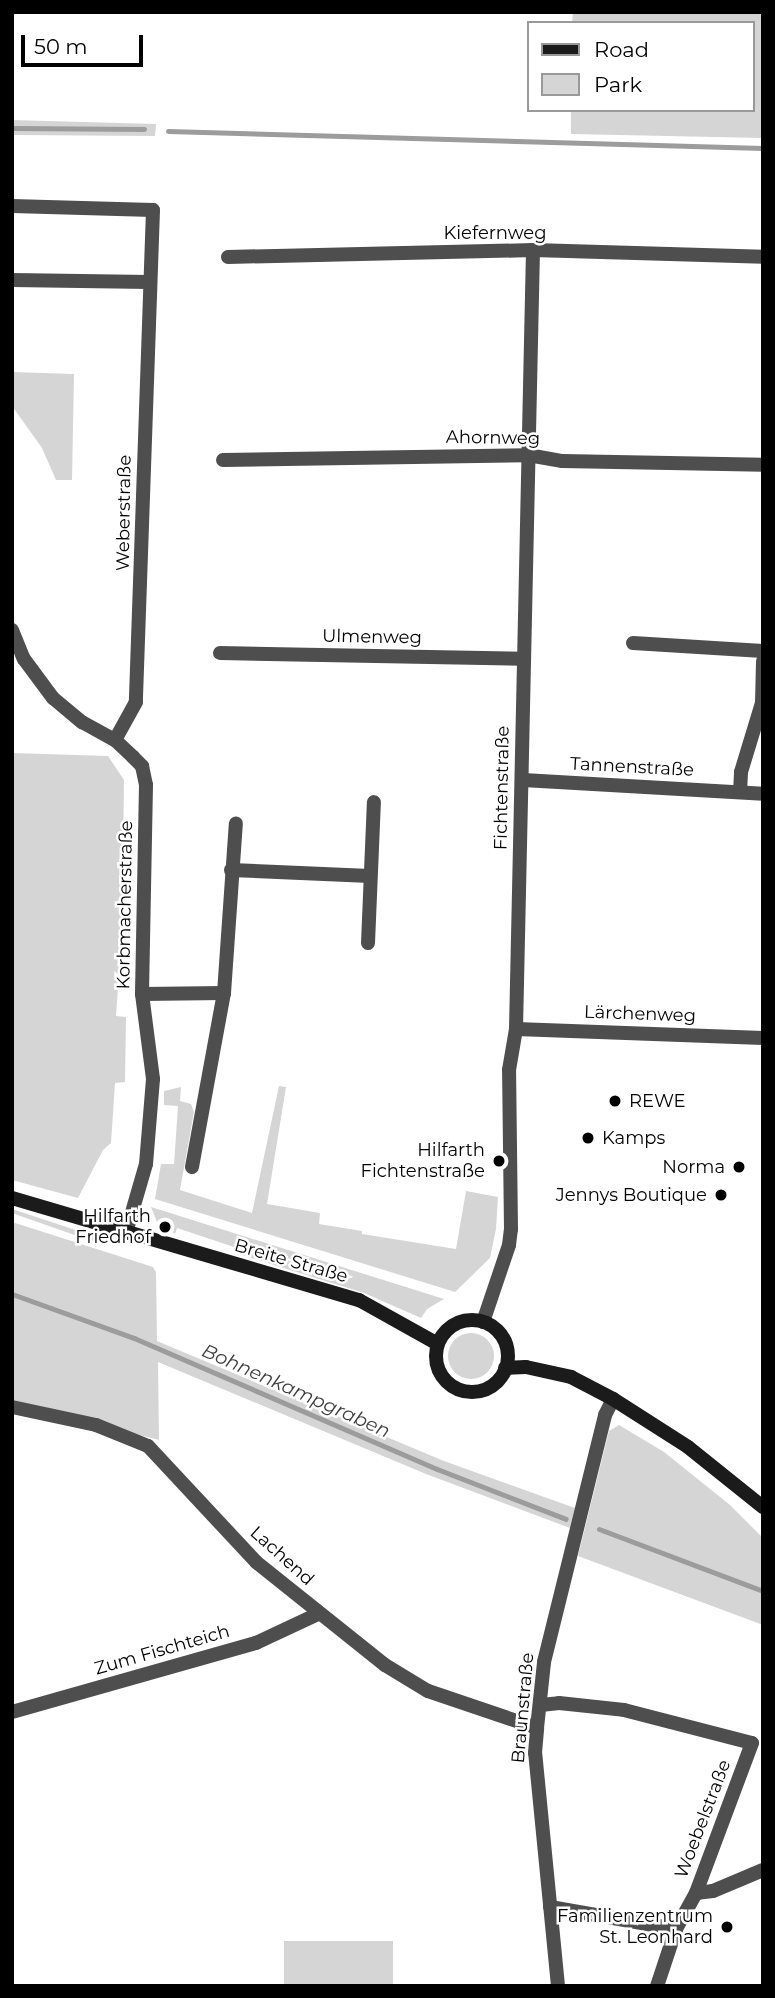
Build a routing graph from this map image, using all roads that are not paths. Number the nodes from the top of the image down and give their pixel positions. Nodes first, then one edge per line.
1 (12, 205) edge
2 (533, 250) junction
3 (228, 257) dead end
4 (763, 257) edge
5 (12, 280) edge
6 (149, 282) junction
7 (528, 455) junction
8 (223, 460) dead end
9 (763, 465) edge
10 (12, 630) edge
11 (633, 643) dead end
12 (763, 651) edge
13 (220, 653) dead end
14 (18, 659) edge
15 (523, 659) junction
16 (763, 662) edge
17 (115, 740) junction
18 (523, 780) junction
19 (740, 792) junction
20 (763, 794) edge
21 (374, 802) dead end
22 (236, 823) dead end
23 (231, 870) junction
24 (370, 876) junction
25 (368, 943) dead end
26 (224, 993) junction
27 (142, 994) junction
28 (516, 1029) junction
29 (763, 1038) edge
30 (192, 1167) dead end
31 (12, 1198) edge
32 (127, 1233) junction
33 (483, 1322) junction
34 (438, 1344) junction
35 (505, 1368) junction
36 (613, 1399) junction
37 (12, 1407) edge
38 (763, 1507) edge
39 (318, 1614) junction
40 (541, 1706) junction
41 (12, 1713) edge
42 (537, 1728) junction
43 (763, 1870) edge
44 (696, 1893) junction
45 (550, 1907) junction
46 (676, 1929) junction
47 (558, 1986) edge
48 (657, 1986) edge

1 - 6 street, Weberstraße
2 - 3 street, Kiefernweg
2 - 4 street, Kiefernweg
2 - 7 street, Fichtenstraße
5 - 6 street
6 - 17 street, Weberstraße
7 - 8 street, Ahornweg
7 - 9 street, Ahornweg
7 - 15 street, Fichtenstraße
10 - 14 street, Korbmacherstraße
11 - 12 street
13 - 15 street, Ulmenweg
14 - 17 street, Korbmacherstraße
15 - 18 street, Fichtenstraße
16 - 19 street
17 - 27 street, Korbmacherstraße
18 - 19 street, Tannenstraße
18 - 28 street, Fichtenstraße
19 - 20 street, Tannenstraße
21 - 24 street
22 - 23 street
23 - 24 street
23 - 26 street
24 - 25 street
26 - 27 street
26 - 30 street
27 - 32 street, Korbmacherstraße
28 - 29 street, Lärchenweg
28 - 33 street, Fichtenstraße
31 - 32 main road, Breite Straße
32 - 34 main road, Breite Straße
33 - 34 main road
33 - 35 main road
34 - 35 main road
35 - 36 main road
36 - 38 main road
36 - 40 street, Braunstraße
37 - 39 street, Lachend
39 - 41 street, Zum Fischteich
39 - 42 street, Lachend
40 - 42 street, Braunstraße
40 - 44 street, Woebelstraße
42 - 45 street, Braunstraße
43 - 44 street
44 - 46 street, Woebelstraße
45 - 46 street
45 - 47 street, Braunstraße
46 - 48 street, Woebelstraße

